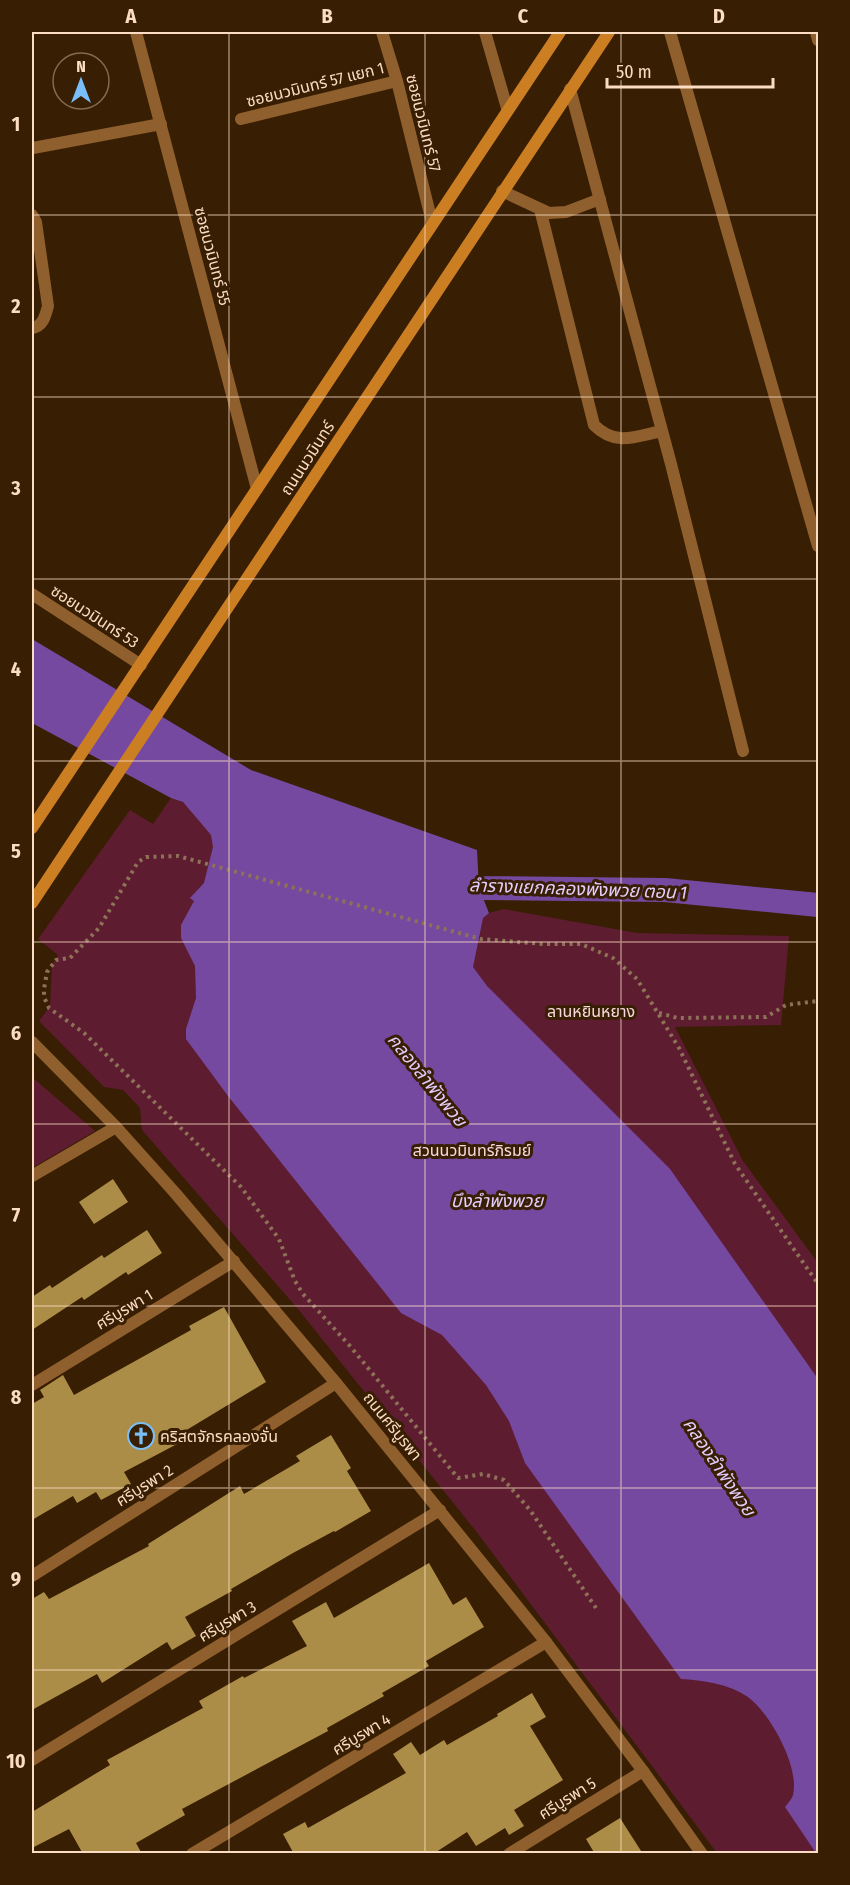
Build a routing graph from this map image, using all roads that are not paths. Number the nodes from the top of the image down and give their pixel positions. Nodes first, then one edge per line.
1 (136, 32) edge
2 (382, 32) edge
3 (485, 32) edge
4 (560, 32) edge
5 (609, 32) edge
6 (670, 32) edge
7 (816, 32) edge
8 (819, 40) edge
9 (397, 81) junction
10 (570, 89) junction
11 (507, 108) junction
12 (241, 119) dead end
13 (161, 124) junction
14 (33, 148) dead end
15 (502, 191) junction
16 (600, 199) junction
17 (540, 208) junction
18 (32, 215) edge
19 (432, 222) junction
20 (37, 268) edge
21 (32, 328) edge
22 (662, 431) junction
23 (257, 489) junction
24 (819, 546) edge
25 (32, 594) edge
26 (141, 665) junction
27 (743, 751) dead end
28 (32, 828) edge
29 (32, 903) edge
30 (32, 1042) edge
31 (116, 1127) junction
32 (32, 1176) edge
33 (234, 1261) junction
34 (336, 1383) junction
35 (32, 1385) edge
36 (440, 1510) junction
37 (32, 1576) edge
38 (546, 1642) junction
39 (32, 1760) edge
40 (643, 1771) junction
41 (192, 1854) edge
42 (509, 1854) edge
43 (702, 1854) edge

1 - 13 street, ซอยนวมินทร์ 55
2 - 9 street, ซอยนวมินทร์ 57
3 - 11 street
4 - 11 main road, ถนนนวมินทร์
5 - 10 main road, ถนนนวมินทร์
6 - 24 street
7 - 8 street
9 - 12 street, ซอยนวมินทร์ 57 แยก 1
9 - 19 street, ซอยนวมินทร์ 57
10 - 15 main road, ถนนนวมินทร์
10 - 16 street
11 - 19 main road, ถนนนวมินทร์
13 - 14 street
13 - 23 street, ซอยนวมินทร์ 55
15 - 17 street
15 - 29 main road, ถนนนวมินทร์
16 - 17 street
16 - 22 street
17 - 22 street
18 - 20 street
19 - 23 main road, ถนนนวมินทร์
20 - 21 street
22 - 27 street
23 - 26 main road, ถนนนวมินทร์
25 - 26 street, ซอยนวมินทร์ 53
26 - 28 main road, ถนนนวมินทร์
30 - 31 street, ถนนศรีบูรพา
31 - 32 street
31 - 33 street, ถนนศรีบูรพา
33 - 34 street, ถนนศรีบูรพา
33 - 35 street, ศรีบูรพา 1
34 - 36 street, ถนนศรีบูรพา
34 - 37 street, ศรีบูรพา 2
36 - 38 street, ถนนศรีบูรพา
36 - 39 street, ศรีบูรพา 3
38 - 40 street, ถนนศรีบูรพา
38 - 41 street, ศรีบูรพา 4
40 - 42 street, ศรีบูรพา 5
40 - 43 street, ถนนศรีบูรพา

